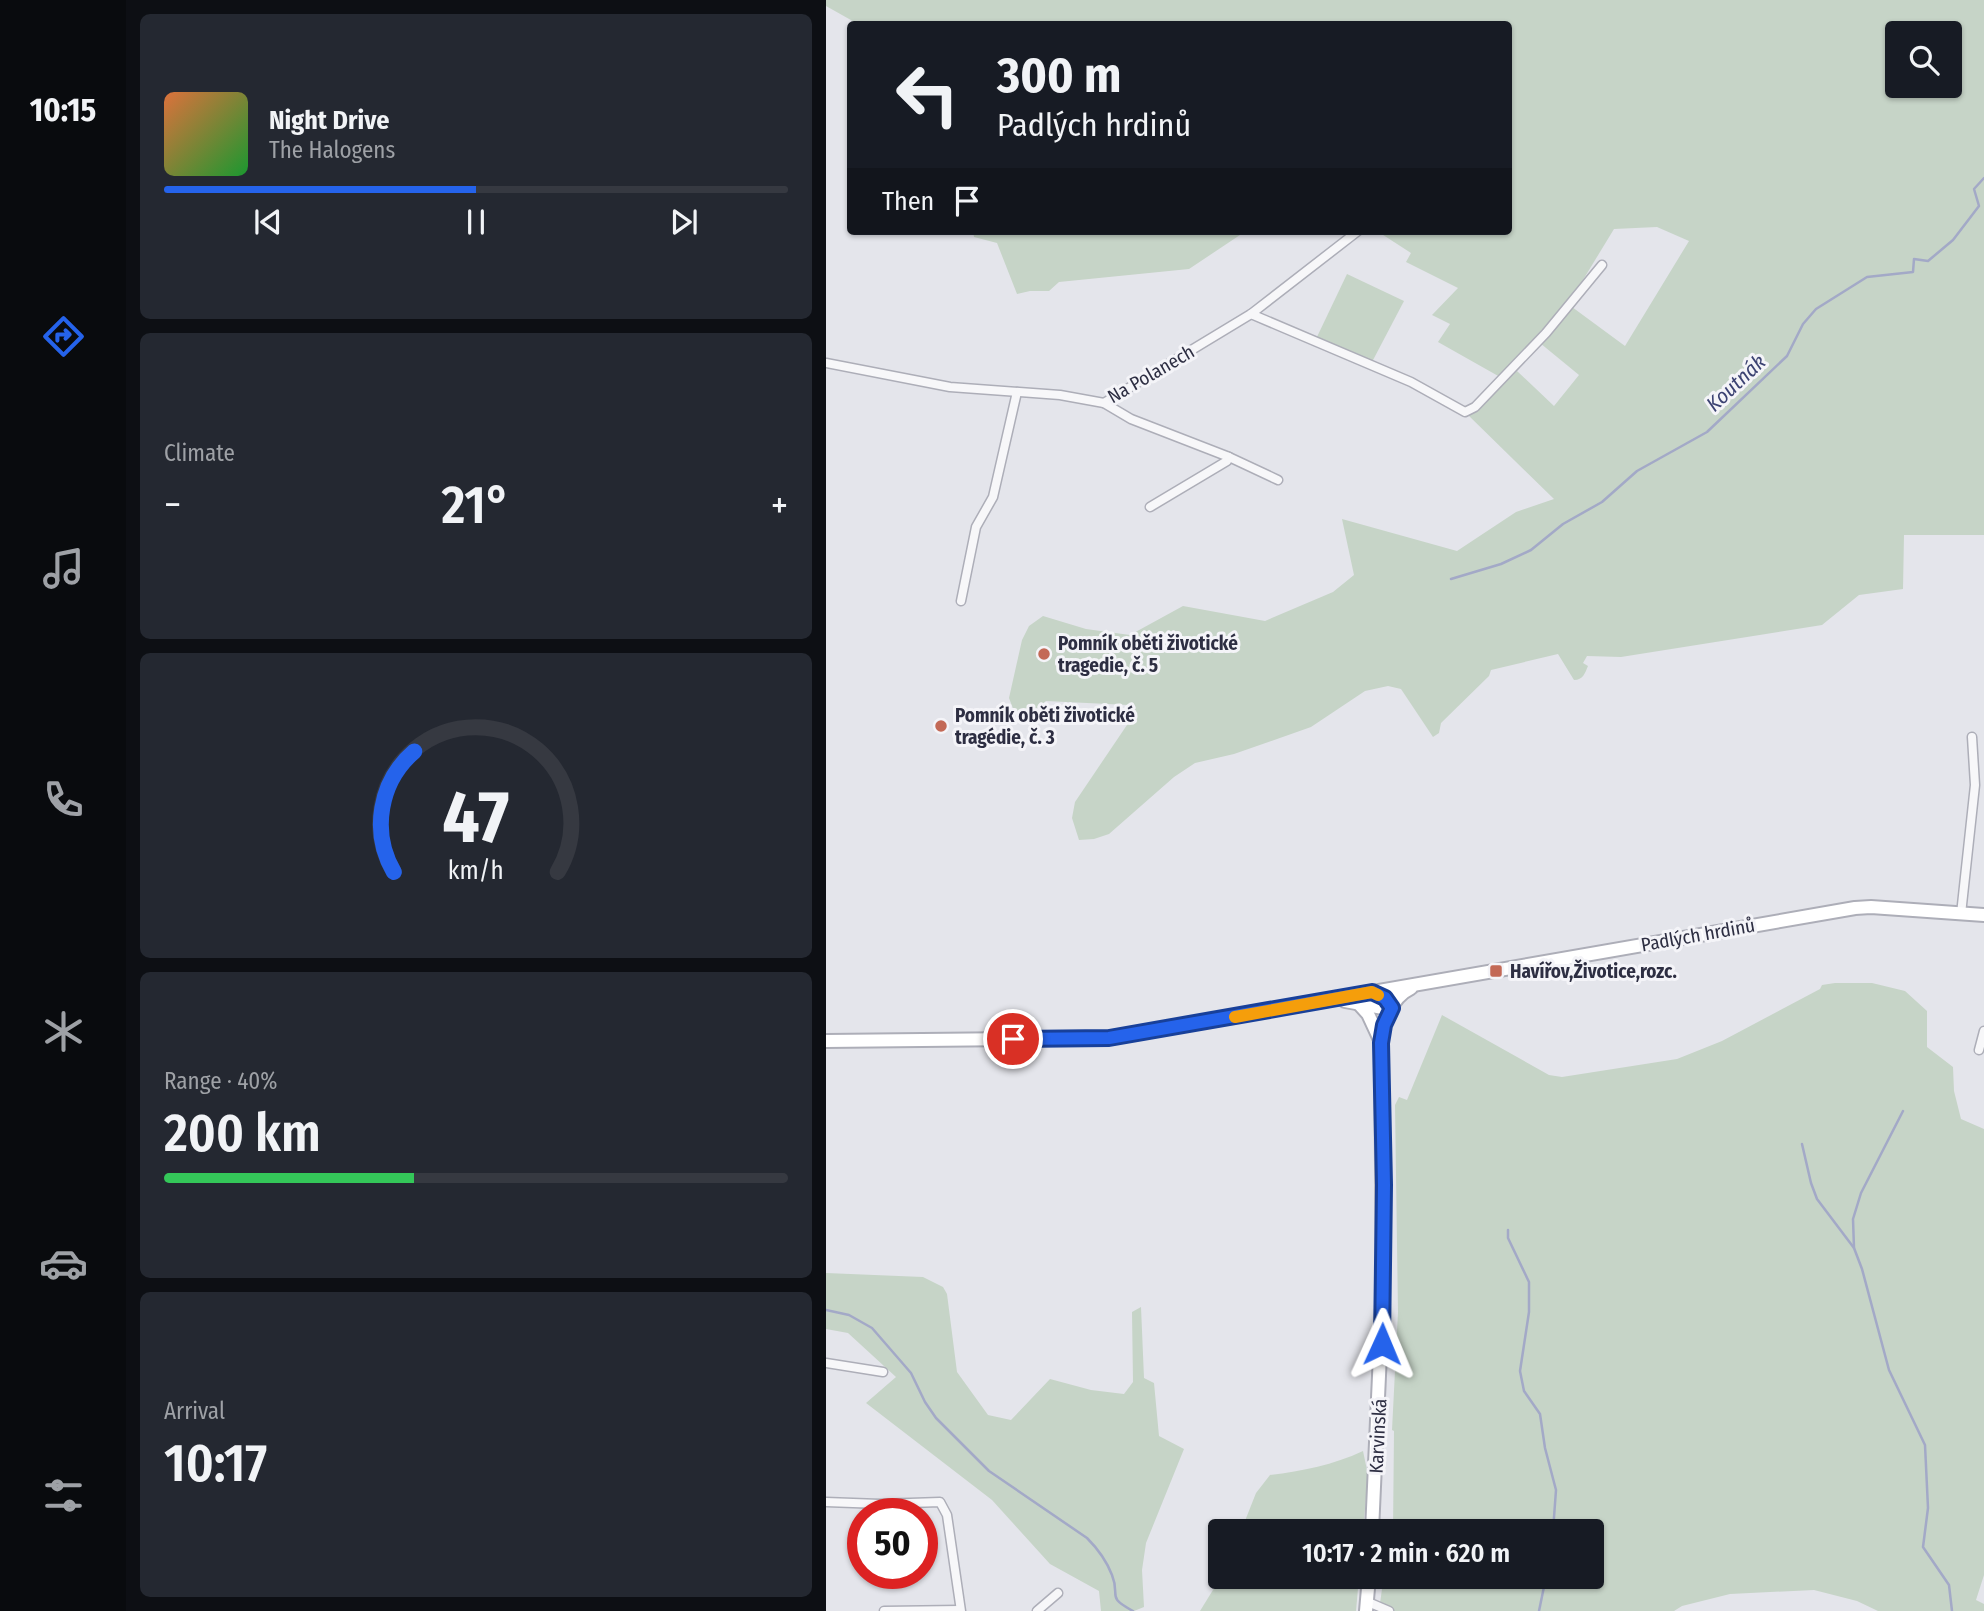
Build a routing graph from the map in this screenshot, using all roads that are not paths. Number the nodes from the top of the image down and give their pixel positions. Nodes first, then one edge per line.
1 (1353, 235) edge
2 (1602, 265) dead end
3 (1251, 314) junction
4 (826, 363) edge
5 (1017, 392) junction
6 (1104, 403) junction
7 (1229, 457) junction
8 (1278, 480) dead end
9 (1150, 507) dead end
10 (961, 601) dead end
11 (1972, 737) dead end
12 (1961, 914) junction
13 (1984, 915) edge
14 (1425, 984) junction
15 (1372, 992) junction
16 (1334, 1000) junction
17 (1359, 1003) junction
18 (1392, 1008) junction
19 (1984, 1031) edge
20 (826, 1041) edge
21 (1381, 1043) junction
22 (1979, 1050) dead end
23 (826, 1363) edge
24 (883, 1373) dead end
25 (826, 1502) edge
26 (1373, 1519) edge
27 (1058, 1593) dead end
28 (1367, 1606) edge
29 (884, 1611) edge
30 (960, 1611) edge
31 (1037, 1611) edge
32 (1389, 1611) edge

1 - 3 street, Na Polanech
2 - 3 street
3 - 6 street, Na Polanech
4 - 5 street, Na Polanech
5 - 6 street, Na Polanech
5 - 10 street
6 - 7 street
7 - 8 street
7 - 9 street
11 - 12 street
12 - 13 main road, Padlých hrdinů
12 - 14 main road, Padlých hrdinů
14 - 15 main road, Padlých hrdinů
14 - 18 main road
15 - 16 main road, Padlých hrdinů
15 - 18 main road
16 - 17 main road, Padlých hrdinů
16 - 20 main road, Padlých hrdinů
17 - 18 main road, Padlých hrdinů
17 - 21 main road
18 - 21 main road, Karvinská
19 - 22 street
21 - 26 main road, Karvinská
23 - 24 street
25 - 30 street
27 - 31 street
28 - 32 street
29 - 30 street

